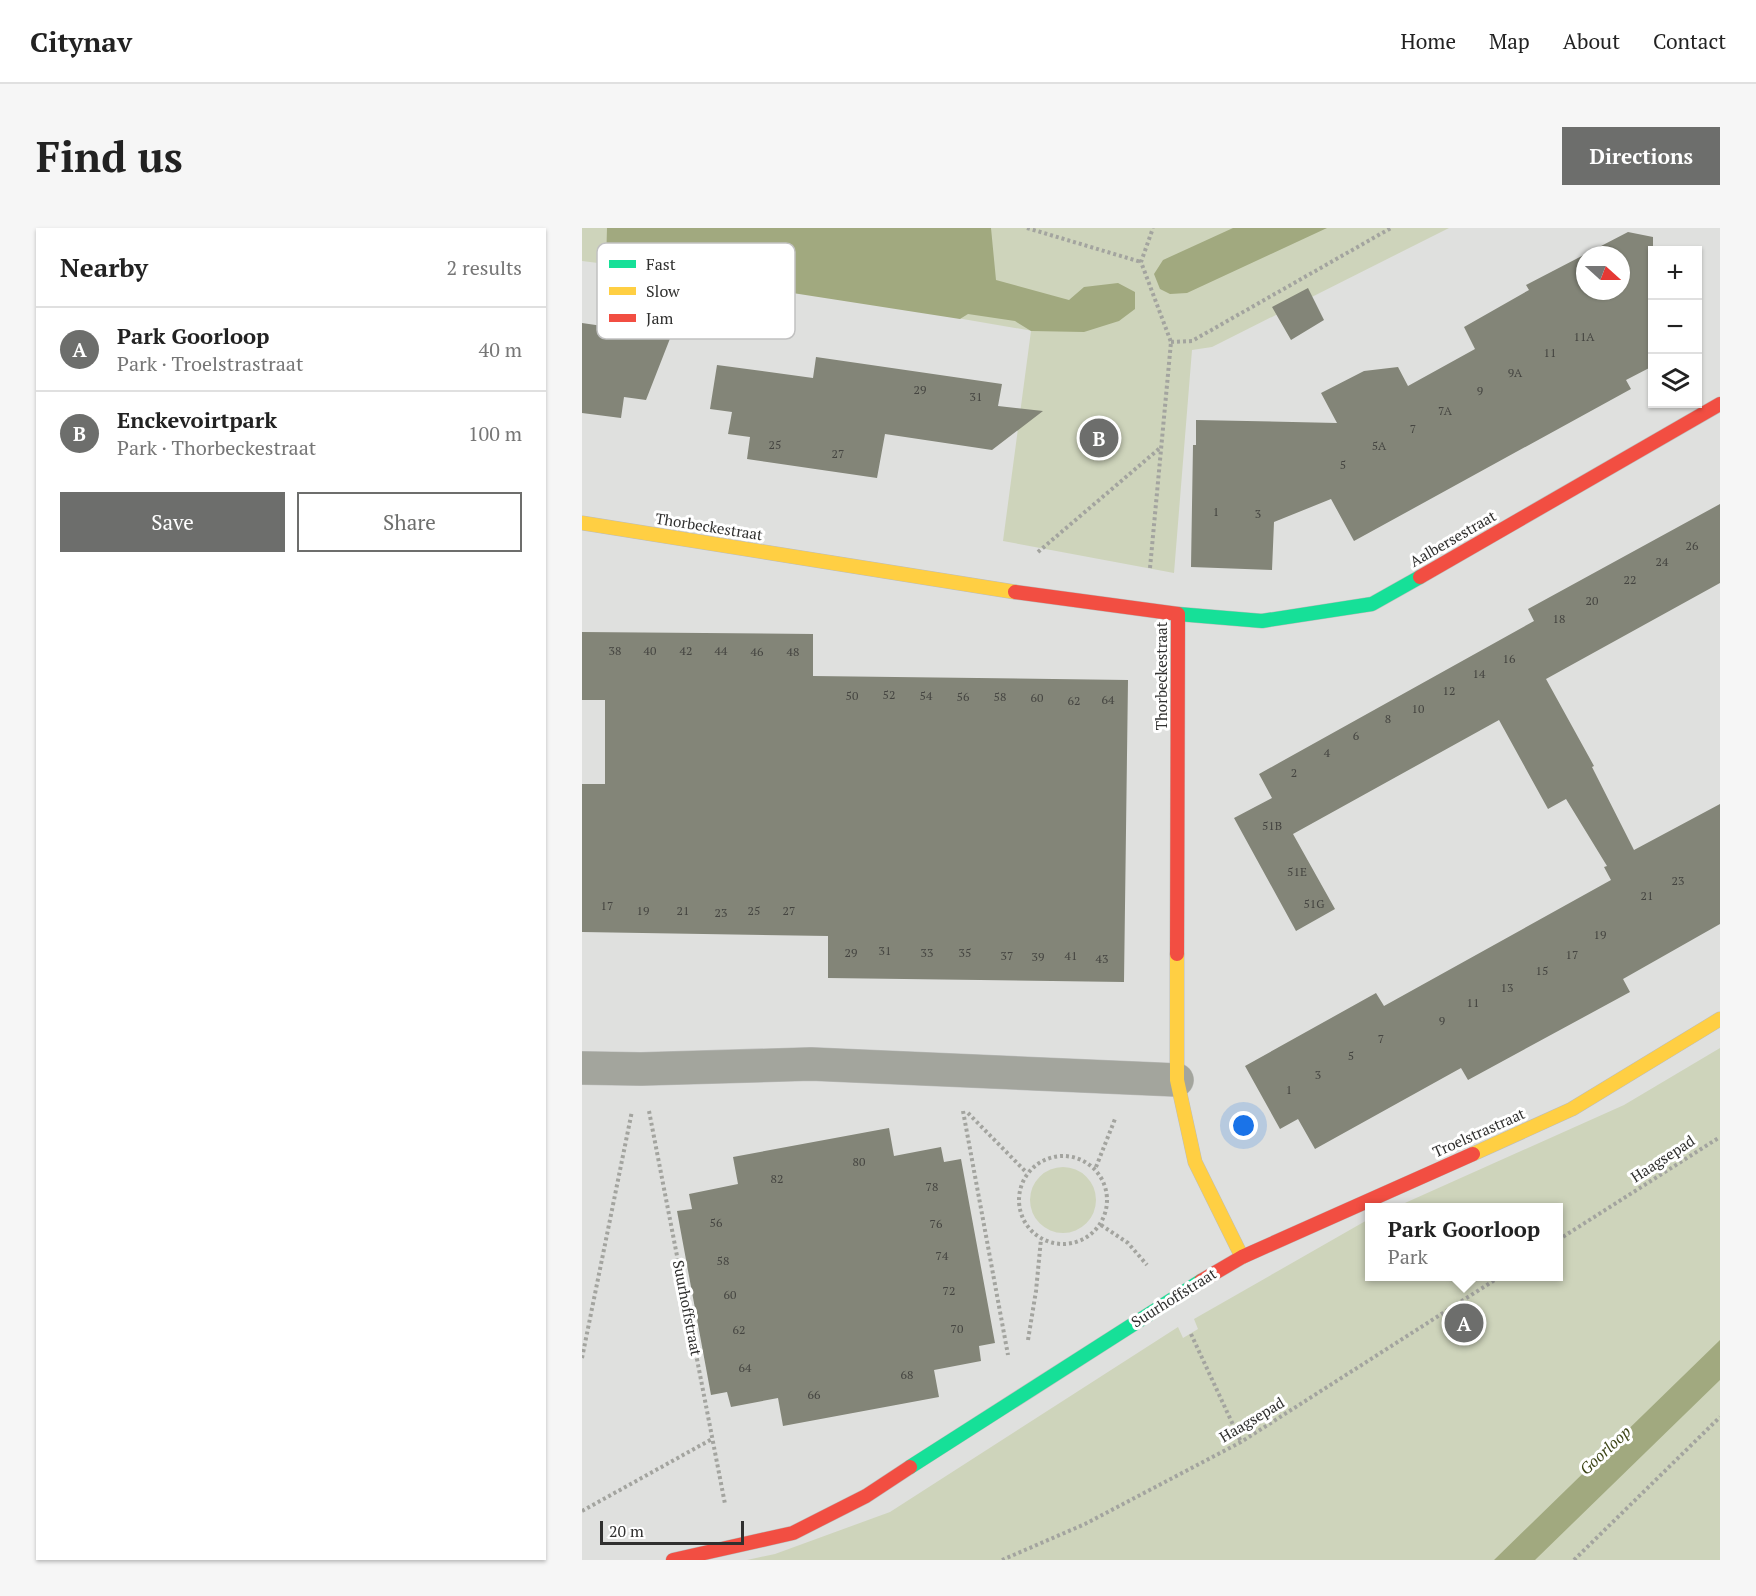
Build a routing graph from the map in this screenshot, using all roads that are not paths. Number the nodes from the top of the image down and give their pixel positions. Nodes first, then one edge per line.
1 (1720, 404) edge
2 (582, 523) edge
3 (1179, 614) junction
4 (1720, 1019) edge
5 (582, 1068) edge
6 (1177, 1080) junction
7 (1242, 1257) junction
8 (673, 1560) edge

1 - 3 street, Aalbersestraat
2 - 3 street, Thorbeckestraat
3 - 6 street, Thorbeckestraat
4 - 7 street, Troelstrastraat
5 - 6 street
6 - 7 street, Thorbeckestraat
7 - 8 street, Suurhoffstraat

